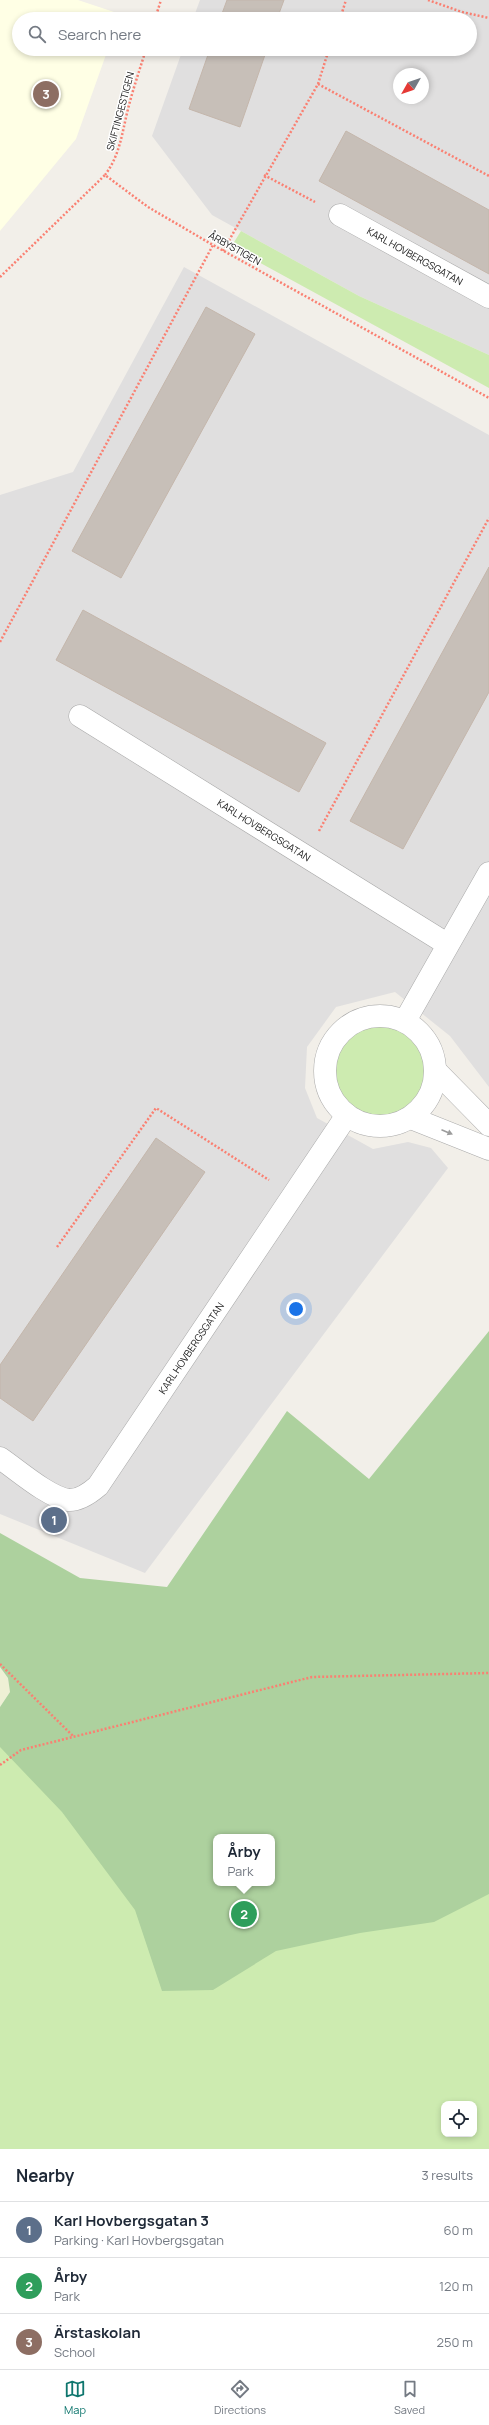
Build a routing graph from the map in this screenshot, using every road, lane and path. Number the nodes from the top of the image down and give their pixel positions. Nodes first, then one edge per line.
1 (161, 0) edge
2 (346, 0) edge
3 (428, 0) edge
4 (157, 12) edge
5 (342, 12) edge
6 (462, 12) edge
7 (477, 15) edge
8 (489, 18) edge
9 (144, 56) edge
10 (328, 56) edge
11 (318, 84) junction
12 (105, 175) junction
13 (264, 175) junction
14 (489, 176) edge
15 (340, 215) joint
16 (213, 245) junction
17 (223, 251) junction
18 (0, 277) edge
19 (489, 297) edge
20 (489, 398) edge
21 (489, 518) edge
22 (0, 642) edge
23 (80, 716) dead end
24 (305, 856) junction
25 (489, 872) edge
26 (447, 944) junction
27 (405, 1021) junction
28 (436, 1071) junction
29 (346, 1115) junction
30 (411, 1118) junction
31 (489, 1125) edge
32 (489, 1149) edge
33 (293, 1196) junction
34 (57, 1247) dead end
35 (0, 1458) edge
36 (0, 1664) edge
37 (489, 1673) edge
38 (74, 1737) junction
39 (0, 1765) edge

1 - 4 path
2 - 5 path
3 - 6 path
7 - 8 path
9 - 12 path, SKIFTINGESTIGEN
10 - 11 path
11 - 13 path
11 - 14 path
12 - 16 path, ÅRBYSTIGEN
12 - 18 path
13 - 15 path
13 - 17 path
15 - 19 street, KARL HOVBERGSGATAN
16 - 17 path, ÅRBYSTIGEN
16 - 22 path
17 - 20 path, ÅRBYSTIGEN
21 - 24 path
23 - 24 street, KARL HOVBERGSGATAN
24 - 26 street, KARL HOVBERGSGATAN
25 - 26 street
26 - 27 street
27 - 28 street
27 - 29 street
28 - 30 street
28 - 31 street
29 - 30 street
29 - 33 street, KARL HOVBERGSGATAN
30 -> 32 street
33 - 34 path
33 - 35 street, KARL HOVBERGSGATAN
36 - 38 path
37 - 38 path
38 - 39 path

